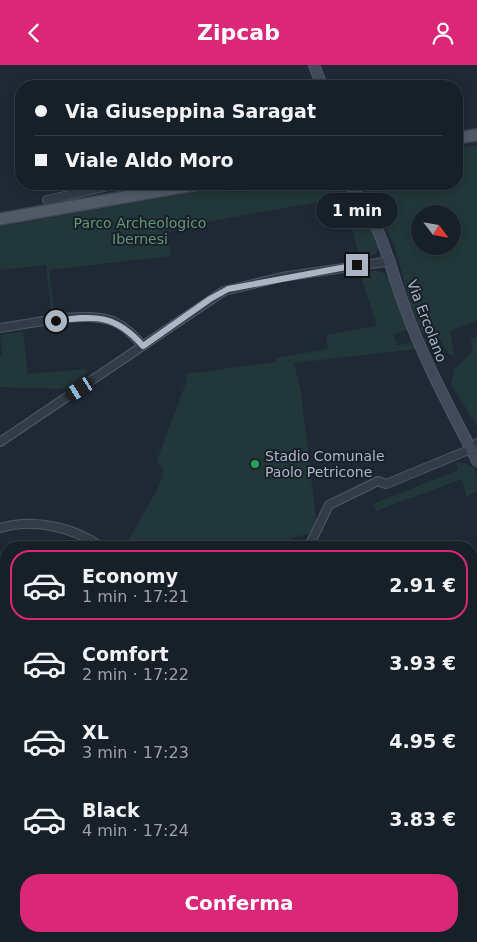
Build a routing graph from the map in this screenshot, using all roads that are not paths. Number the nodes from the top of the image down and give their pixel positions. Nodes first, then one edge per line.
1 (314, 65) edge
2 (320, 80) edge
3 (477, 135) edge
4 (463, 137) edge
5 (91, 190) edge
6 (157, 190) edge
7 (353, 190) edge
8 (47, 200) dead end
9 (0, 219) edge
10 (391, 261) junction
11 (0, 328) edge
12 (143, 346) junction
13 (0, 441) edge
14 (474, 446) edge
15 (477, 461) edge
16 (0, 528) edge
17 (90, 541) edge
18 (311, 541) edge

1 - 2 street
3 - 4 main road
5 - 8 street
6 - 9 main road
7 - 10 street, Via Ercolano
10 - 12 street
10 - 14 street, Via Ercolano
11 - 12 street
12 - 13 street
14 - 15 street, Via Ercolano
14 - 18 street
16 - 17 street

